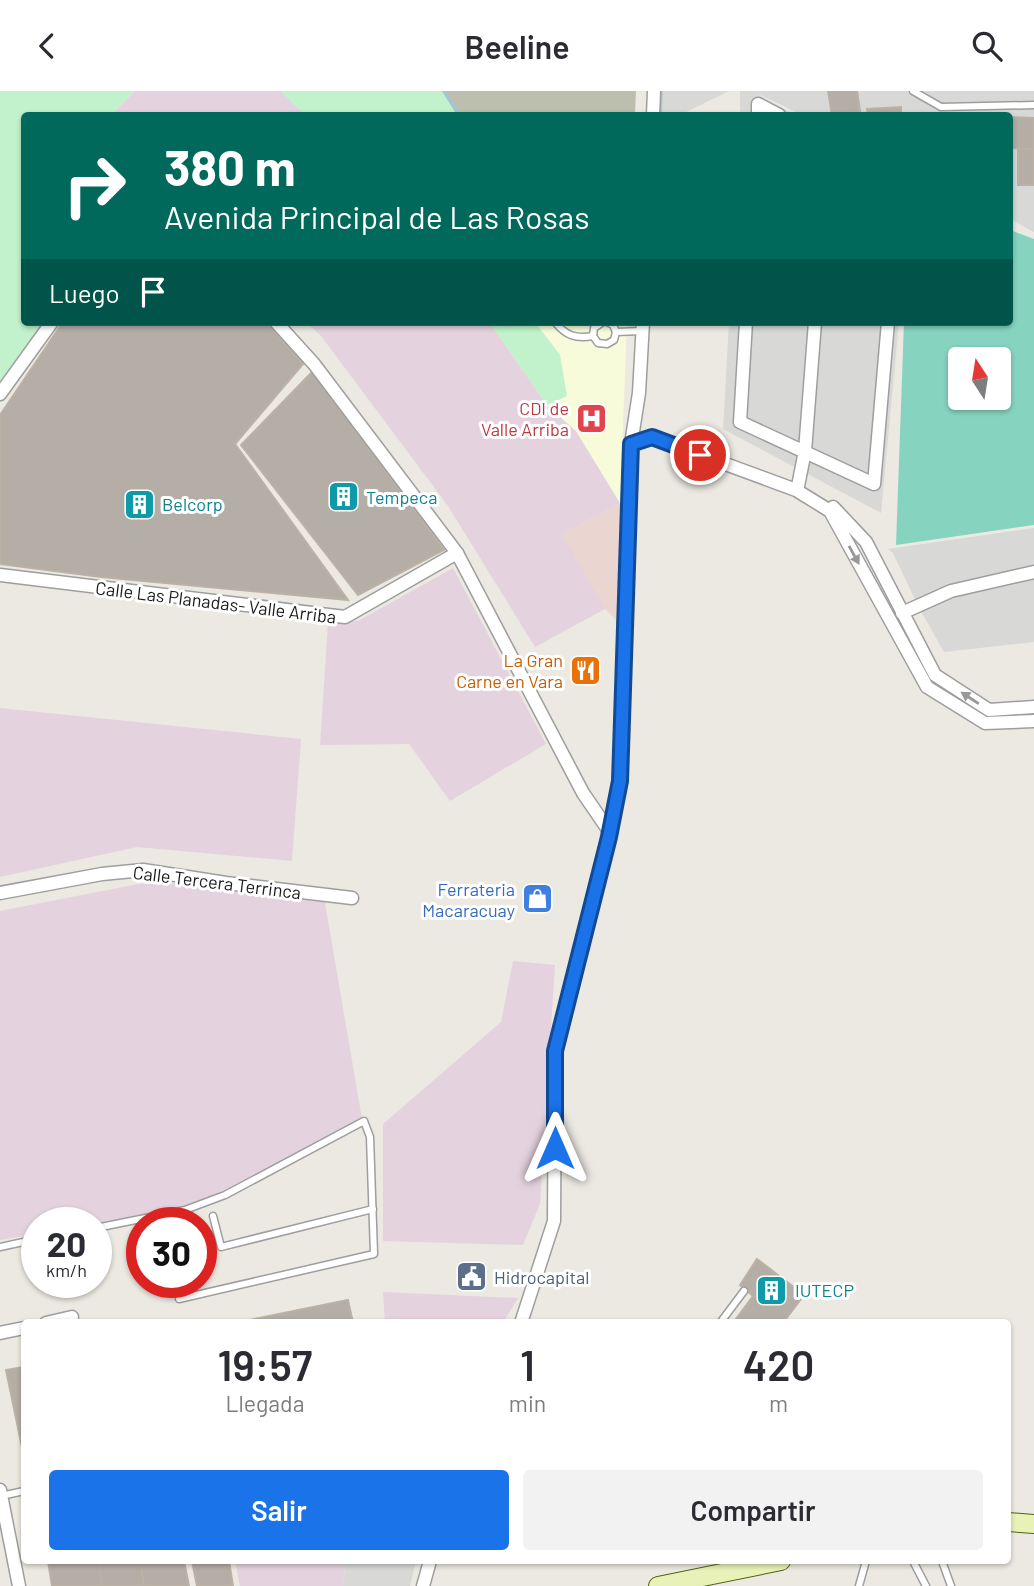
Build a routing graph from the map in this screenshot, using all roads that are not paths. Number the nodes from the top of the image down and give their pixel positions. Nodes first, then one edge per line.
1 (654, 91) edge
2 (913, 91) edge
3 (1034, 105) edge
4 (653, 112) edge
5 (758, 112) edge
6 (773, 112) edge
7 (49, 326) edge
8 (280, 326) edge
9 (560, 326) edge
10 (598, 326) edge
11 (613, 326) edge
12 (746, 326) edge
13 (815, 326) edge
14 (888, 326) edge
15 (643, 327) edge
16 (616, 332) junction
17 (593, 336) junction
18 (0, 394) edge
19 (632, 440) junction
20 (805, 451) junction
21 (798, 486) junction
22 (457, 553) junction
23 (1034, 572) edge
24 (0, 575) edge
25 (902, 613) junction
26 (1034, 707) edge
27 (1034, 721) edge
28 (609, 837) junction
29 (0, 893) edge
30 (352, 898) dead end
31 (373, 1209) junction
32 (112, 1225) edge
33 (217, 1232) edge
34 (21, 1242) edge
35 (0, 1247) edge
36 (744, 1291) dead end
37 (178, 1299) dead end
38 (72, 1317) dead end
39 (63, 1319) edge
40 (522, 1319) edge
41 (723, 1319) edge
42 (21, 1329) edge
43 (0, 1333) edge
44 (21, 1491) edge
45 (1, 1493) edge
46 (1011, 1522) edge
47 (1032, 1522) edge
48 (429, 1564) edge
49 (768, 1564) edge
50 (865, 1564) edge
51 (914, 1564) edge
52 (943, 1564) edge
53 (697, 1582) edge
54 (19, 1586) edge
55 (423, 1586) edge
56 (658, 1586) edge
57 (859, 1586) edge
58 (926, 1586) edge
59 (951, 1586) edge

1 - 4 street
2 - 3 lane
5 - 6 street
7 - 18 street
8 - 22 street
9 - 17 lane
10 - 17 lane
11 - 16 lane
12 - 20 street
13 - 20 street
14 - 20 street
15 - 16 lane
15 - 19 street
16 - 17 lane
19 - 21 street
19 -> 27 street
19 - 28 street
20 - 21 street
21 - 25 street
22 - 24 street, Calle Las Planadas- Valle Arriba
22 - 28 street
23 - 25 street
26 -> 25 street
28 - 40 street
29 - 30 street, Calle Tercera Terrinca
31 - 32 lane
31 - 33 lane
31 - 37 lane
34 - 35 lane
36 - 41 lane
38 - 39 street
42 - 43 street
44 - 45 lane
45 - 54 street
46 - 47 main road
48 - 55 street
49 - 53 main road
50 - 57 lane
51 - 58 lane
52 - 59 lane
53 - 56 main road

